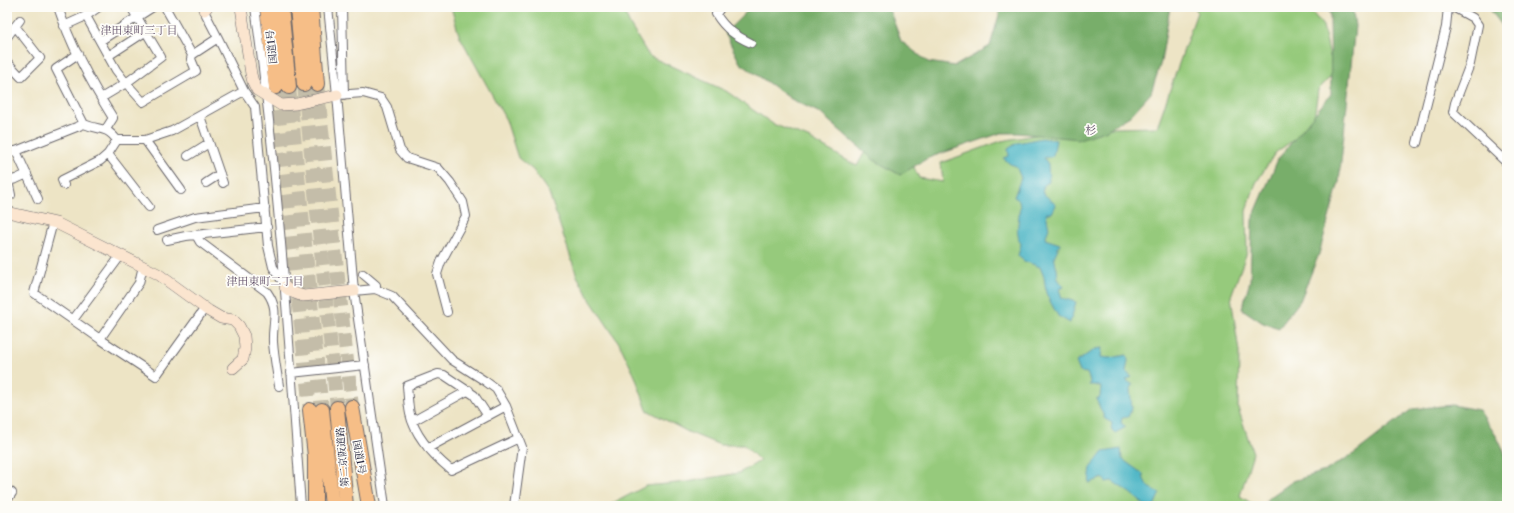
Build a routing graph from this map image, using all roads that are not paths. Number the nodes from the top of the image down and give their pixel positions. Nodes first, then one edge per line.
1 (58, 7) edge
2 (88, 7) edge
3 (99, 7) edge
4 (130, 7) edge
5 (153, 7) edge
6 (166, 7) edge
7 (241, 7) edge
8 (255, 7) edge
9 (267, 7) edge
10 (281, 7) edge
11 (297, 7) edge
12 (311, 7) edge
13 (328, 7) edge
14 (342, 7) edge
15 (721, 7) edge
16 (1448, 7) edge
17 (1453, 7) edge
18 (204, 8) edge
19 (86, 16) junction
20 (137, 18) junction
21 (64, 26) junction
22 (145, 32) junction
23 (7, 37) edge
24 (218, 38) junction
25 (100, 41) junction
26 (752, 43) dead end
27 (78, 54) junction
28 (192, 55) junction
29 (108, 56) junction
30 (7, 62) edge
31 (126, 83) junction
32 (278, 90) junction
33 (244, 92) junction
34 (341, 95) junction
35 (101, 98) junction
36 (200, 116) junction
37 (84, 124) junction
38 (106, 129) junction
39 (117, 140) junction
40 (145, 140) junction
41 (209, 143) junction
42 (1417, 143) dead end
43 (7, 151) edge
44 (16, 152) junction
45 (108, 154) junction
46 (188, 156) dead end
47 (1507, 163) edge
48 (27, 174) junction
49 (220, 174) junction
50 (7, 181) edge
51 (206, 183) dead end
52 (223, 183) dead end
53 (64, 185) dead end
54 (181, 190) dead end
55 (11, 195) dead end
56 (38, 199) dead end
57 (149, 207) dead end
58 (265, 208) junction
59 (7, 212) edge
60 (53, 222) junction
61 (179, 222) junction
62 (267, 228) junction
63 (157, 230) dead end
64 (196, 235) junction
65 (186, 236) junction
66 (167, 240) dead end
67 (121, 255) junction
68 (143, 266) junction
69 (363, 274) dead end
70 (285, 287) junction
71 (375, 289) junction
72 (354, 290) junction
73 (205, 308) junction
74 (447, 312) dead end
75 (73, 320) junction
76 (100, 339) junction
77 (365, 366) junction
78 (233, 368) dead end
79 (291, 373) junction
80 (279, 386) dead end
81 (469, 390) junction
82 (506, 406) junction
83 (352, 407) tunnel mouth
84 (338, 408) tunnel mouth
85 (488, 416) junction
86 (413, 421) junction
87 (519, 438) junction
88 (428, 448) junction
89 (315, 456) junction
90 (365, 484) junction
91 (7, 489) edge
92 (7, 500) edge
93 (301, 506) edge
94 (314, 506) edge
95 (321, 506) edge
96 (332, 506) edge
97 (346, 506) edge
98 (363, 506) edge
99 (369, 506) edge
100 (385, 506) edge
101 (514, 506) edge

1 - 21 street
2 - 19 street
3 - 19 street
4 - 20 street
5 - 20 street
6 - 28 street
7 - 32 street
8 - 32 street
9 - 32 highway, 国道1号
10 - 32 highway
11 - 12 highway
13 - 34 street
14 - 34 street
15 - 26 street
16 - 42 street
17 - 47 street
18 - 24 street
19 - 21 street
19 - 25 street
20 - 22 street
20 - 25 street
21 - 27 street
22 - 29 street
22 - 31 street
23 - 30 street
24 - 28 street
24 - 33 street
25 - 29 street
27 - 35 street
27 - 37 street
28 - 31 street
29 - 31 street
31 - 35 street
32 - 34 street
32 - 70 street
33 - 36 street
33 - 58 street
34 - 72 street
34 - 74 street
35 - 38 street
36 - 40 street
36 - 41 street
37 - 38 street
37 - 44 street
38 - 39 street
39 - 40 street
39 - 45 street
40 - 54 street
41 - 46 street
41 - 49 street
43 - 44 street
44 - 48 street
45 - 53 street
45 - 57 street
48 - 50 street
48 - 56 street
49 - 51 street
49 - 52 street
50 - 55 street
58 - 61 street
58 - 62 street
59 - 60 street
60 - 67 street
60 - 75 street
61 - 63 street
61 - 65 street
62 - 64 street
62 - 70 street
64 - 65 street
64 - 80 street
65 - 66 street
67 - 68 street
67 - 75 street
68 - 73 street
68 - 76 street
69 - 71 street
70 - 72 street
70 - 79 street
71 - 72 street
71 - 82 street
72 - 77 street
73 - 76 street
73 - 78 street
75 - 76 street
77 - 79 street
77 - 100 street
79 - 93 street
81 - 85 street
81 - 86 street
81 - 86 street
82 - 85 street
82 - 87 street
83 - 90 highway, 国道1号
84 - 97 highway, 第二京阪道路
85 - 88 street
86 - 88 street
87 - 88 street
87 - 101 street
89 - 94 highway
89 - 95 highway
89 - 96 highway, 第二京阪道路
90 - 98 highway
90 - 99 highway, 国道1号
91 - 92 street

